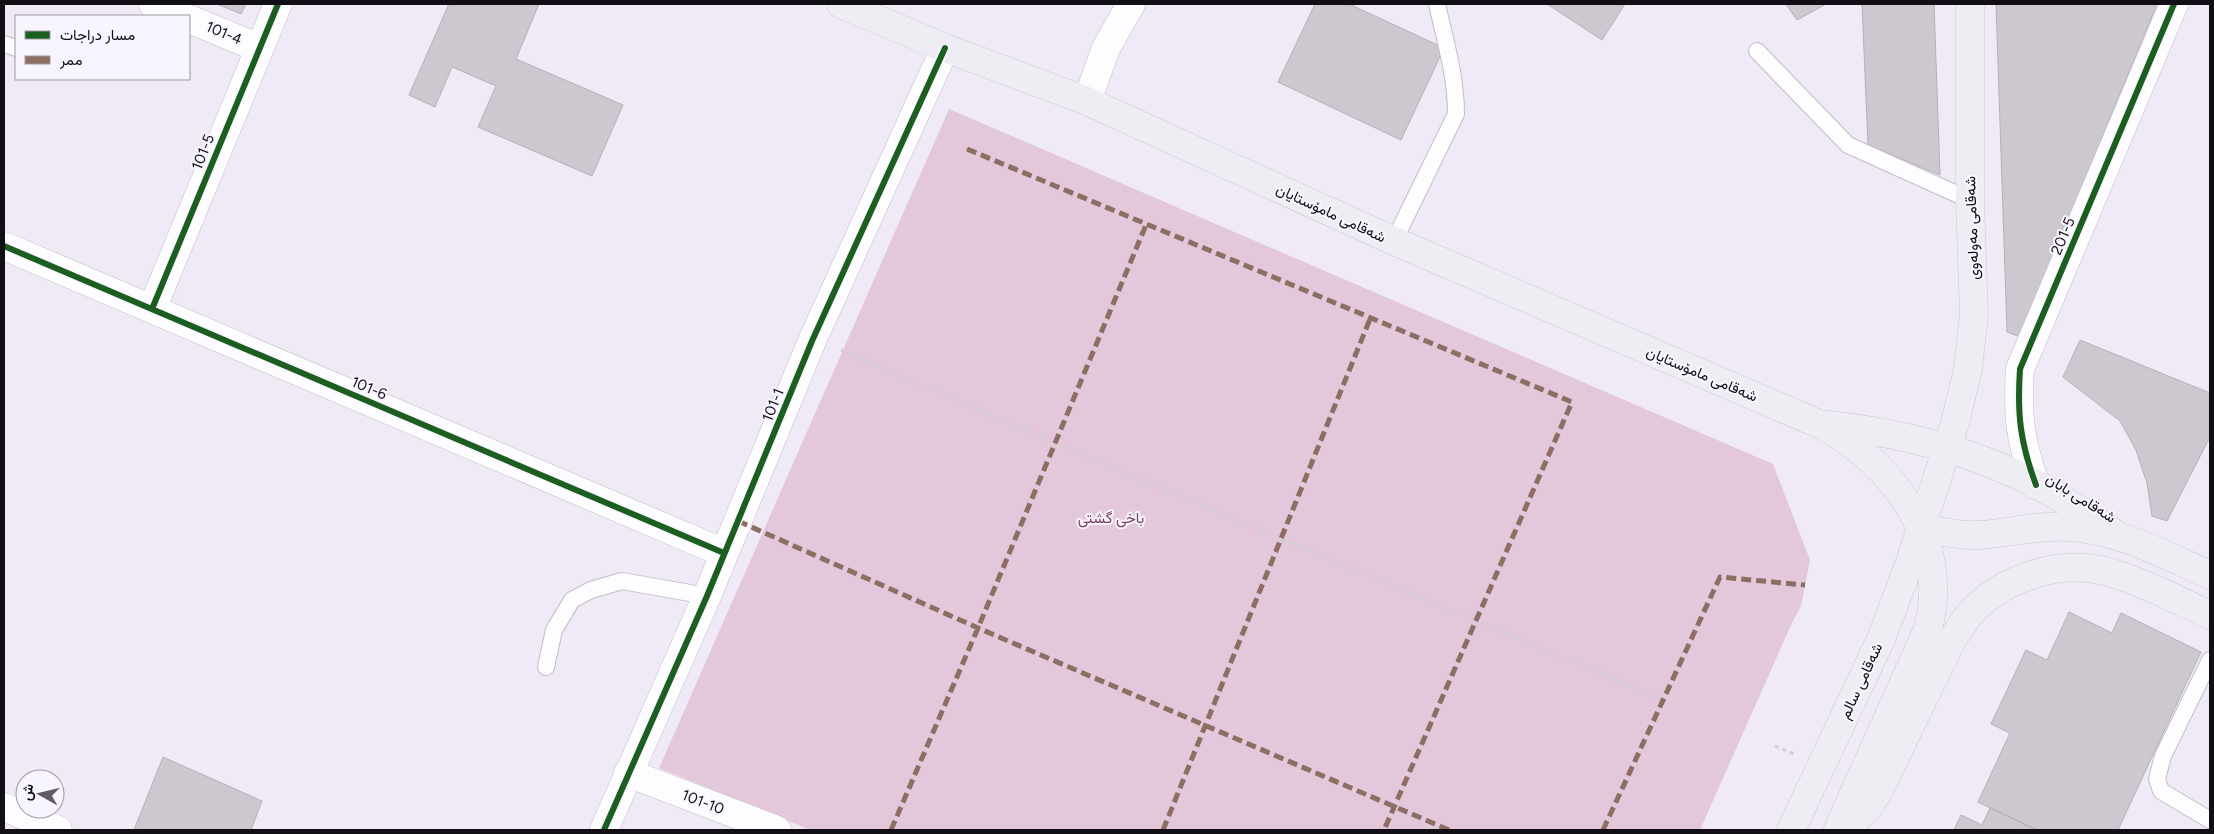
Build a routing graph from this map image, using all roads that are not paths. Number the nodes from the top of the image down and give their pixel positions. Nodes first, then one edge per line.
1 (153, 4) edge
2 (278, 4) edge
3 (841, 4) edge
4 (1131, 4) edge
5 (1437, 4) edge
6 (1970, 4) edge
7 (2174, 4) edge
8 (180, 15) edge
9 (190, 19) edge
10 (258, 48) junction
11 (945, 48) junction
12 (1757, 51) dead end
13 (1087, 102) junction
14 (1970, 200) junction
15 (1394, 241) junction
16 (4, 246) edge
17 (152, 309) junction
18 (1819, 424) junction
19 (1946, 449) junction
20 (2036, 485) junction
21 (1920, 527) junction
22 (2118, 536) junction
23 (724, 554) junction
24 (2210, 575) edge
25 (707, 596) junction
26 (2210, 615) edge
27 (2210, 660) edge
28 (546, 666) dead end
29 (628, 774) junction
30 (4, 808) edge
31 (2210, 820) edge
32 (58, 830) edge
33 (604, 830) edge
34 (777, 830) edge
35 (1792, 830) edge
36 (1837, 830) edge
37 (1846, 830) edge

1 - 8 street
2 - 10 street, 101-5
3 - 11 main road, شەقامی مامۆستایان
4 - 13 street
5 - 15 lane
6 - 14 main road, شەقامی مەولەوی
7 - 20 street, 201-5
9 - 10 street, 101-4
10 - 17 street, 101-5
11 - 13 main road, شەقامی مامۆستایان
11 - 23 street, 101-1
12 - 14 lane
13 - 15 main road, شەقامی مامۆستایان
14 - 19 main road, شەقامی مەولەوی
15 - 18 main road, شەقامی مامۆستایان
16 - 17 street, 101-6
17 - 23 street, 101-6
18 - 19 main road, شەقامی مامۆستایان
18 - 21 main road, شەقامی مامۆستایان
19 - 20 main road, شەقامی بابان
19 - 21 main road, شەقامی سالم
20 - 22 main road, شەقامی بابان
21 - 22 main road, شەقامی بابان
21 - 35 main road, شەقامی سالم
21 - 36 main road
22 - 24 main road, شەقامی بابان
23 - 25 street, 101-1
25 - 28 lane
25 - 29 street, 101-1
26 - 37 main road
27 - 31 lane
29 - 33 street, 101-1
29 - 34 street, 101-10
30 - 32 street

